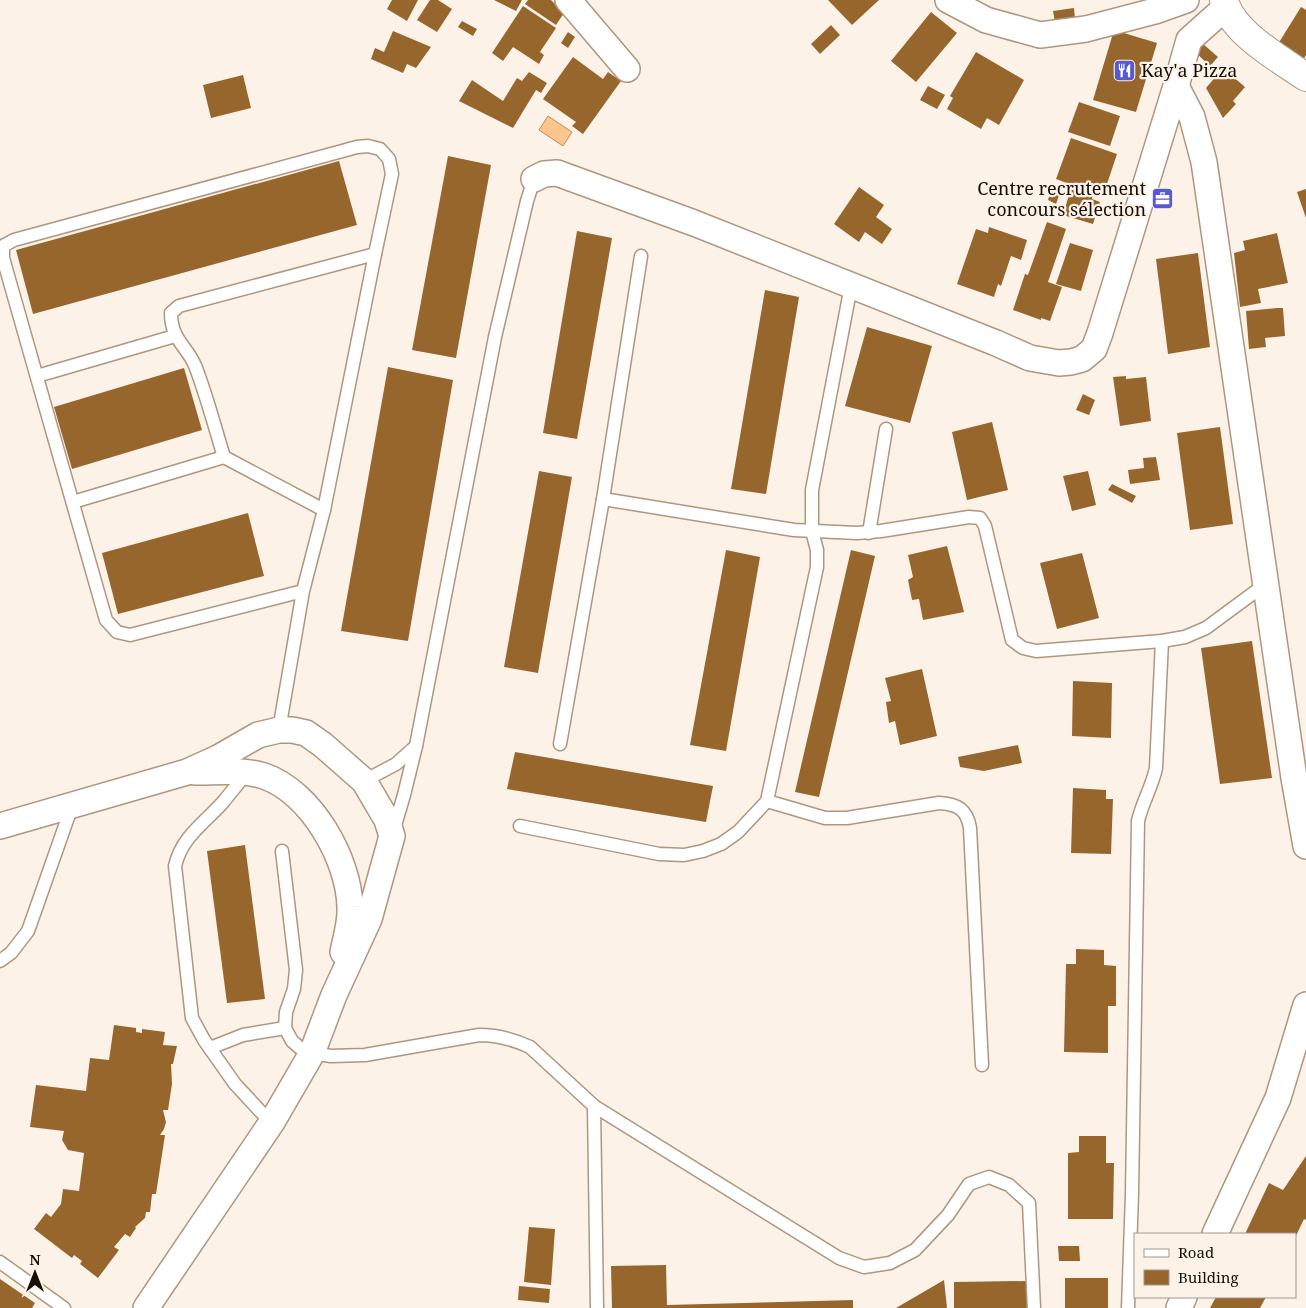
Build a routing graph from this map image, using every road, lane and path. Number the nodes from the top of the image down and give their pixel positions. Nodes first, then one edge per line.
1 (568, 0) edge
2 (948, 0) edge
3 (1186, 0) edge
4 (1225, 4) edge
5 (627, 69) dead end
6 (1306, 77) edge
7 (1176, 86) junction
8 (534, 179) joint
9 (374, 254) junction
10 (641, 256) dead end
11 (852, 286) junction
12 (175, 336) junction
13 (37, 376) junction
14 (886, 429) dead end
15 (224, 458) junction
16 (603, 500) junction
17 (73, 502) junction
18 (324, 510) junction
19 (812, 530) junction
20 (869, 533) junction
21 (1267, 583) junction
22 (303, 591) junction
23 (1162, 640) junction
24 (268, 732) junction
25 (560, 744) dead end
26 (416, 746) junction
27 (187, 772) junction
28 (255, 775) junction
29 (364, 781) junction
30 (767, 801) junction
31 (72, 806) junction
32 (0, 826) edge
33 (520, 826) dead end
34 (389, 846) junction
35 (1306, 846) edge
36 (282, 850) dead end
37 (344, 870) junction
38 (0, 961) edge
39 (334, 995) junction
40 (1306, 1005) edge
41 (285, 1028) junction
42 (210, 1048) junction
43 (312, 1053) junction
44 (982, 1065) dead end
45 (594, 1106) junction
46 (272, 1122) junction
47 (1215, 1233) edge
48 (0, 1262) edge
49 (64, 1308) edge
50 (146, 1308) edge
51 (597, 1308) edge
52 (1034, 1308) edge
53 (1128, 1308) edge

1 - 5 street
2 - 3 street
4 - 6 main road
4 - 7 street
7 - 11 street
7 - 21 street
8 - 11 street
8 - 26 lane
9 - 12 lane
9 - 13 lane
9 - 18 lane
10 - 16 lane
11 - 19 lane
12 - 13 lane
12 - 15 lane
13 - 17 lane
14 - 20 lane
15 - 17 lane
15 - 18 lane
16 - 19 lane
16 - 25 lane
17 - 22 lane
18 - 22 lane
19 - 20 lane
19 - 30 lane
20 - 23 lane
21 - 23 lane
21 - 35 street
22 - 24 lane
23 - 53 lane
24 - 27 street
24 - 28 street
24 - 29 street
26 - 29 lane
26 - 34 lane
27 - 28 street
27 - 31 street
28 - 37 street
28 - 42 lane
29 - 34 street
30 - 33 lane
30 - 44 lane
31 - 32 street
31 - 38 lane
34 - 37 street
34 - 39 street
36 - 41 lane
37 - 39 street
39 - 43 street
40 - 47 street
41 - 42 lane
41 - 43 lane
42 - 46 lane
43 - 45 lane
43 - 46 street
45 - 51 lane
45 - 52 lane
46 - 50 street
48 - 49 lane

